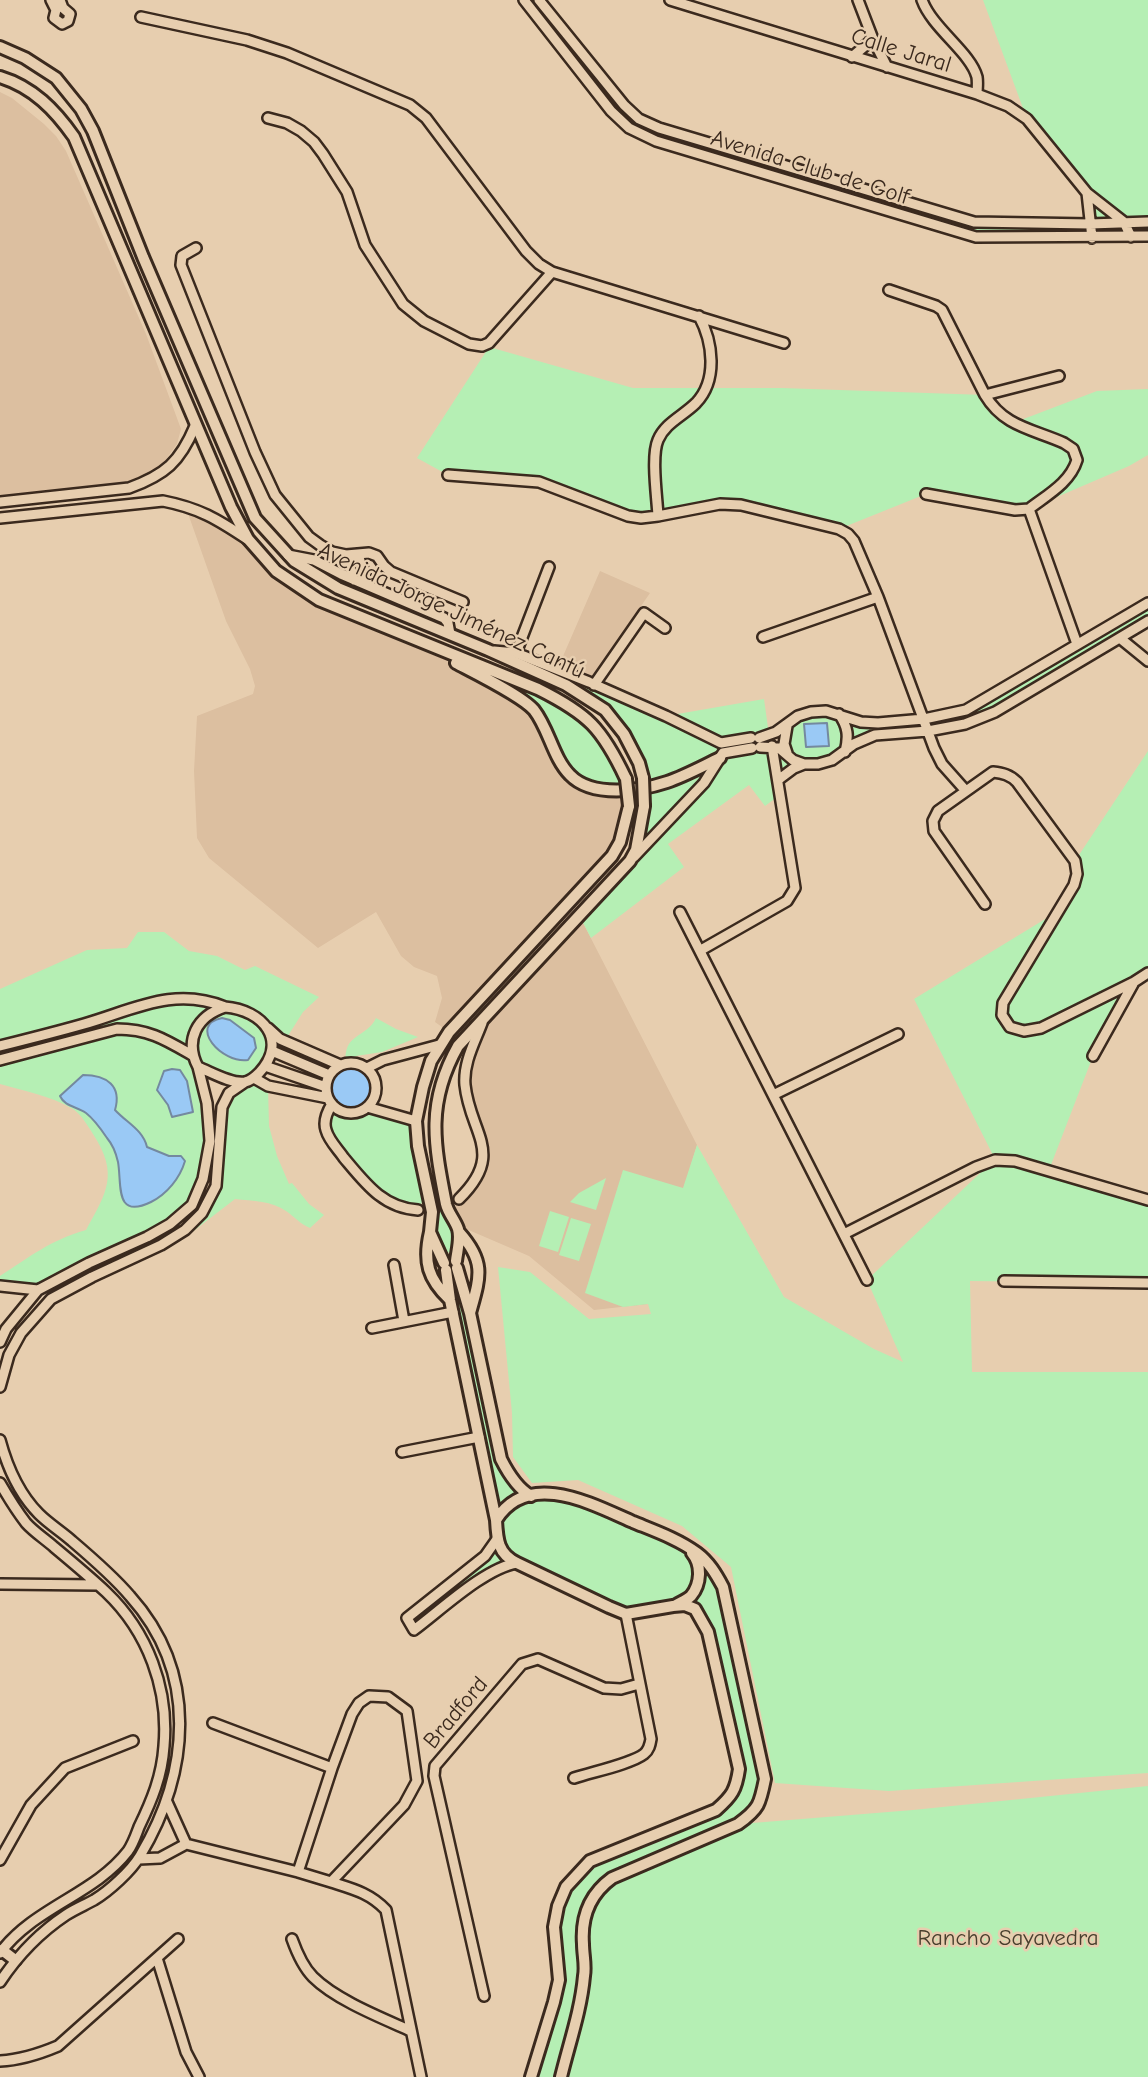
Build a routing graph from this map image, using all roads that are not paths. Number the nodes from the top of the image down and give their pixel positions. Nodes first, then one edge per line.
1 (51, 0) edge
2 (60, 0) edge
3 (524, 0) edge
4 (670, 0) edge
5 (858, 0) edge
6 (922, 0) edge
7 (542, 1) edge
8 (551, 13) junction
9 (141, 17) dead end
10 (542, 21) junction
11 (873, 39) junction
12 (0, 47) edge
13 (852, 57) junction
14 (887, 67) junction
15 (0, 77) edge
16 (977, 94) junction
17 (268, 118) dead end
18 (659, 128) junction
19 (656, 141) junction
20 (1087, 193) junction
21 (1124, 222) junction
22 (1148, 222) edge
23 (1090, 224) junction
24 (1148, 236) edge
25 (1131, 237) junction
26 (1091, 238) junction
27 (196, 248) dead end
28 (552, 272) junction
29 (888, 290) dead end
30 (699, 316) junction
31 (785, 344) dead end
32 (1059, 376) dead end
33 (985, 395) junction
34 (195, 426) junction
35 (448, 475) dead end
36 (926, 494) dead end
37 (0, 502) edge
38 (1029, 509) junction
39 (658, 516) junction
40 (0, 518) edge
41 (248, 539) junction
42 (288, 555) junction
43 (346, 555) junction
44 (358, 555) junction
45 (549, 567) dead end
46 (354, 580) junction
47 (369, 586) junction
48 (878, 597) junction
49 (463, 602) dead end
50 (1148, 603) edge
51 (1135, 611) junction
52 (1146, 623) edge
53 (665, 628) dead end
54 (450, 634) junction
55 (763, 636) dead end
56 (1121, 639) junction
57 (421, 642) junction
58 (1077, 644) junction
59 (488, 650) junction
60 (516, 653) junction
61 (1061, 654) junction
62 (1148, 661) edge
63 (1071, 668) junction
64 (594, 685) junction
65 (839, 714) junction
66 (924, 719) junction
67 (787, 726) junction
68 (928, 731) junction
69 (759, 744) junction
70 (721, 752) junction
71 (845, 752) junction
72 (787, 753) junction
73 (804, 764) junction
74 (778, 780) junction
75 (967, 791) junction
76 (630, 861) junction
77 (985, 904) dead end
78 (680, 912) dead end
79 (701, 950) junction
80 (1148, 973) edge
81 (1134, 982) junction
82 (225, 1007) junction
83 (484, 1018) junction
84 (267, 1027) junction
85 (898, 1034) dead end
86 (439, 1045) junction
87 (0, 1046) edge
88 (275, 1053) junction
89 (192, 1055) junction
90 (1093, 1056) dead end
91 (0, 1060) edge
92 (340, 1065) junction
93 (198, 1066) junction
94 (269, 1067) junction
95 (367, 1068) junction
96 (329, 1075) junction
97 (250, 1080) junction
98 (326, 1087) junction
99 (773, 1095) junction
100 (330, 1101) junction
101 (367, 1107) junction
102 (416, 1121) junction
103 (459, 1199) tunnel mouth
104 (1148, 1200) edge
105 (447, 1209) junction
106 (418, 1210) tunnel mouth
107 (432, 1212) junction
108 (459, 1231) junction
109 (430, 1233) junction
110 (844, 1234) junction
111 (450, 1263) junction
112 (394, 1265) dead end
113 (867, 1280) dead end
114 (1004, 1281) dead end
115 (1148, 1283) edge
116 (0, 1286) edge
117 (38, 1290) junction
118 (51, 1299) junction
119 (450, 1300) junction
120 (453, 1312) junction
121 (470, 1313) junction
122 (404, 1321) junction
123 (372, 1328) dead end
124 (0, 1342) edge
125 (0, 1387) edge
126 (479, 1437) junction
127 (0, 1440) edge
128 (402, 1452) dead end
129 (0, 1483) edge
130 (531, 1496) junction
131 (496, 1520) junction
132 (497, 1539) junction
133 (683, 1544) junction
134 (517, 1563) junction
135 (0, 1584) edge
136 (98, 1585) junction
137 (673, 1606) junction
138 (626, 1614) junction
139 (639, 1684) junction
140 (213, 1723) dead end
141 (133, 1741) dead end
142 (332, 1768) junction
143 (574, 1777) dead end
144 (166, 1802) junction
145 (186, 1844) junction
146 (139, 1859) junction
147 (0, 1860) edge
148 (299, 1871) junction
149 (331, 1882) junction
150 (178, 1939) dead end
151 (292, 1939) dead end
152 (1, 1951) edge
153 (157, 1958) junction
154 (15, 1961) junction
155 (0, 1982) edge
156 (484, 1996) dead end
157 (411, 2031) junction
158 (0, 2061) edge
159 (199, 2077) edge
160 (421, 2077) edge
161 (531, 2077) edge
162 (561, 2077) edge

1 - 2 street
3 - 10 street, Avenida Club de Golf
4 - 13 street, Calle Jaral
5 - 11 street
6 - 16 street
7 - 8 street, Avenida Club de Golf
8 - 10 street
8 - 18 street, Avenida Club de Golf
9 - 28 street
10 - 19 street, Avenida Club de Golf
11 - 13 street
11 - 14 street
12 - 42 main road, Avenida Jorge Jiménez Cantú
13 - 14 street, Calle Jaral
14 - 16 street, Calle Jaral
15 - 34 main road, Avenida Jorge Jiménez Cantú
16 - 20 street, Calle Jaral
17 - 28 street
18 - 19 street
18 - 23 street, Avenida Club de Golf
19 - 26 street, Avenida Club de Golf
20 - 21 street, Calle Jaral
20 - 23 street
21 - 22 street, Avenida Club de Golf
21 - 23 street, Avenida Club de Golf
21 - 25 street, Calle Jaral
23 - 26 street
24 - 25 street, Avenida Club de Golf
25 - 26 street, Avenida Club de Golf
27 - 43 street
28 - 30 street
29 - 33 street
30 - 31 street
30 - 39 street
32 - 33 street
33 - 38 street
34 - 37 street
34 - 41 main road, Avenida Jorge Jiménez Cantú
35 - 39 street
36 - 38 street
38 - 58 street
39 - 48 street
40 - 41 street
41 - 57 main road, Avenida Jorge Jiménez Cantú
42 - 46 street
42 - 54 main road, Avenida Jorge Jiménez Cantú
43 - 44 street
43 - 46 street
44 - 47 street
44 - 49 street
45 - 60 street
46 - 47 street
47 - 54 street
48 - 55 street
48 - 66 street
50 - 51 street
51 - 52 street
51 - 58 street
52 - 56 street
53 - 64 street
54 - 59 main road, Avenida Jorge Jiménez Cantú
56 - 62 street
56 - 63 street
57 - 70 main road
57 - 86 main road, Avenida Jorge Jiménez Cantú, bridge
58 - 61 street
59 - 60 street
59 - 76 main road, Avenida Jorge Jiménez Cantú, bridge
60 - 64 street
61 - 63 street
61 - 66 street
63 - 68 street
64 - 70 street
65 - 66 street
65 - 67 street
65 - 71 street
66 - 68 street
67 - 69 street
67 - 72 street
68 - 71 street
68 - 75 street
69 - 70 street
69 - 72 street
69 - 74 street
70 - 76 street
71 - 73 street
72 - 73 street
73 - 74 street
74 - 79 street
75 - 77 street
75 - 81 street
76 - 83 main road, Avenida Jorge Jiménez Cantú
78 - 79 street
79 - 99 street
80 - 81 street
81 - 90 street
82 - 84 street
82 - 87 street
82 - 89 street
83 - 103 street
83 - 105 main road, Avenida Jorge Jiménez Cantú
84 - 88 street
84 - 92 street
85 - 99 street
86 - 95 street
86 - 102 main road, Avenida Jorge Jiménez Cantú
88 - 94 street
88 - 96 street
89 - 91 street
89 - 93 street
92 - 95 street
92 - 96 street
93 - 97 street
93 - 117 street
94 - 97 street
94 - 98 street
95 - 101 street
96 - 98 street
97 - 100 street
97 - 118 street
98 - 100 street
99 - 110 street
100 - 101 street
100 - 106 street
101 - 102 street
102 - 107 main road, Avenida Jorge Jiménez Cantú
104 - 110 street
105 - 107 main road
105 - 108 main road, Avenida Jorge Jiménez Cantú
107 - 109 main road, Avenida Jorge Jiménez Cantú
108 - 111 main road
108 - 121 main road, Avenida Jorge Jiménez Cantú
109 - 111 main road
109 - 119 main road, Avenida Jorge Jiménez Cantú
110 - 113 street
111 - 119 main road
111 - 121 main road
112 - 122 street
114 - 115 street
116 - 117 street
117 - 118 street
117 - 124 street
118 - 125 street
119 - 120 main road
120 - 122 street
120 - 126 main road
121 - 130 main road
122 - 123 street
126 - 128 street
126 - 131 main road
127 - 144 street
129 - 136 street
130 - 131 main road
130 - 133 main road
131 - 132 main road
132 - 134 main road
132 - 134 street
133 - 137 main road
133 - 162 main road
134 - 138 main road
135 - 136 street
136 - 152 street
137 - 138 main road
137 - 161 main road
138 - 139 street
139 - 143 street
139 - 156 street, Bradford
140 - 142 street
141 - 147 street
142 - 148 street
142 - 149 street
144 - 145 street
144 - 146 street
145 - 146 street
145 - 148 street
146 - 154 street
148 - 149 street
149 - 157 street
150 - 153 street
151 - 157 street
152 - 154 main road
153 - 158 street
153 - 159 street
154 - 155 street
157 - 160 street

